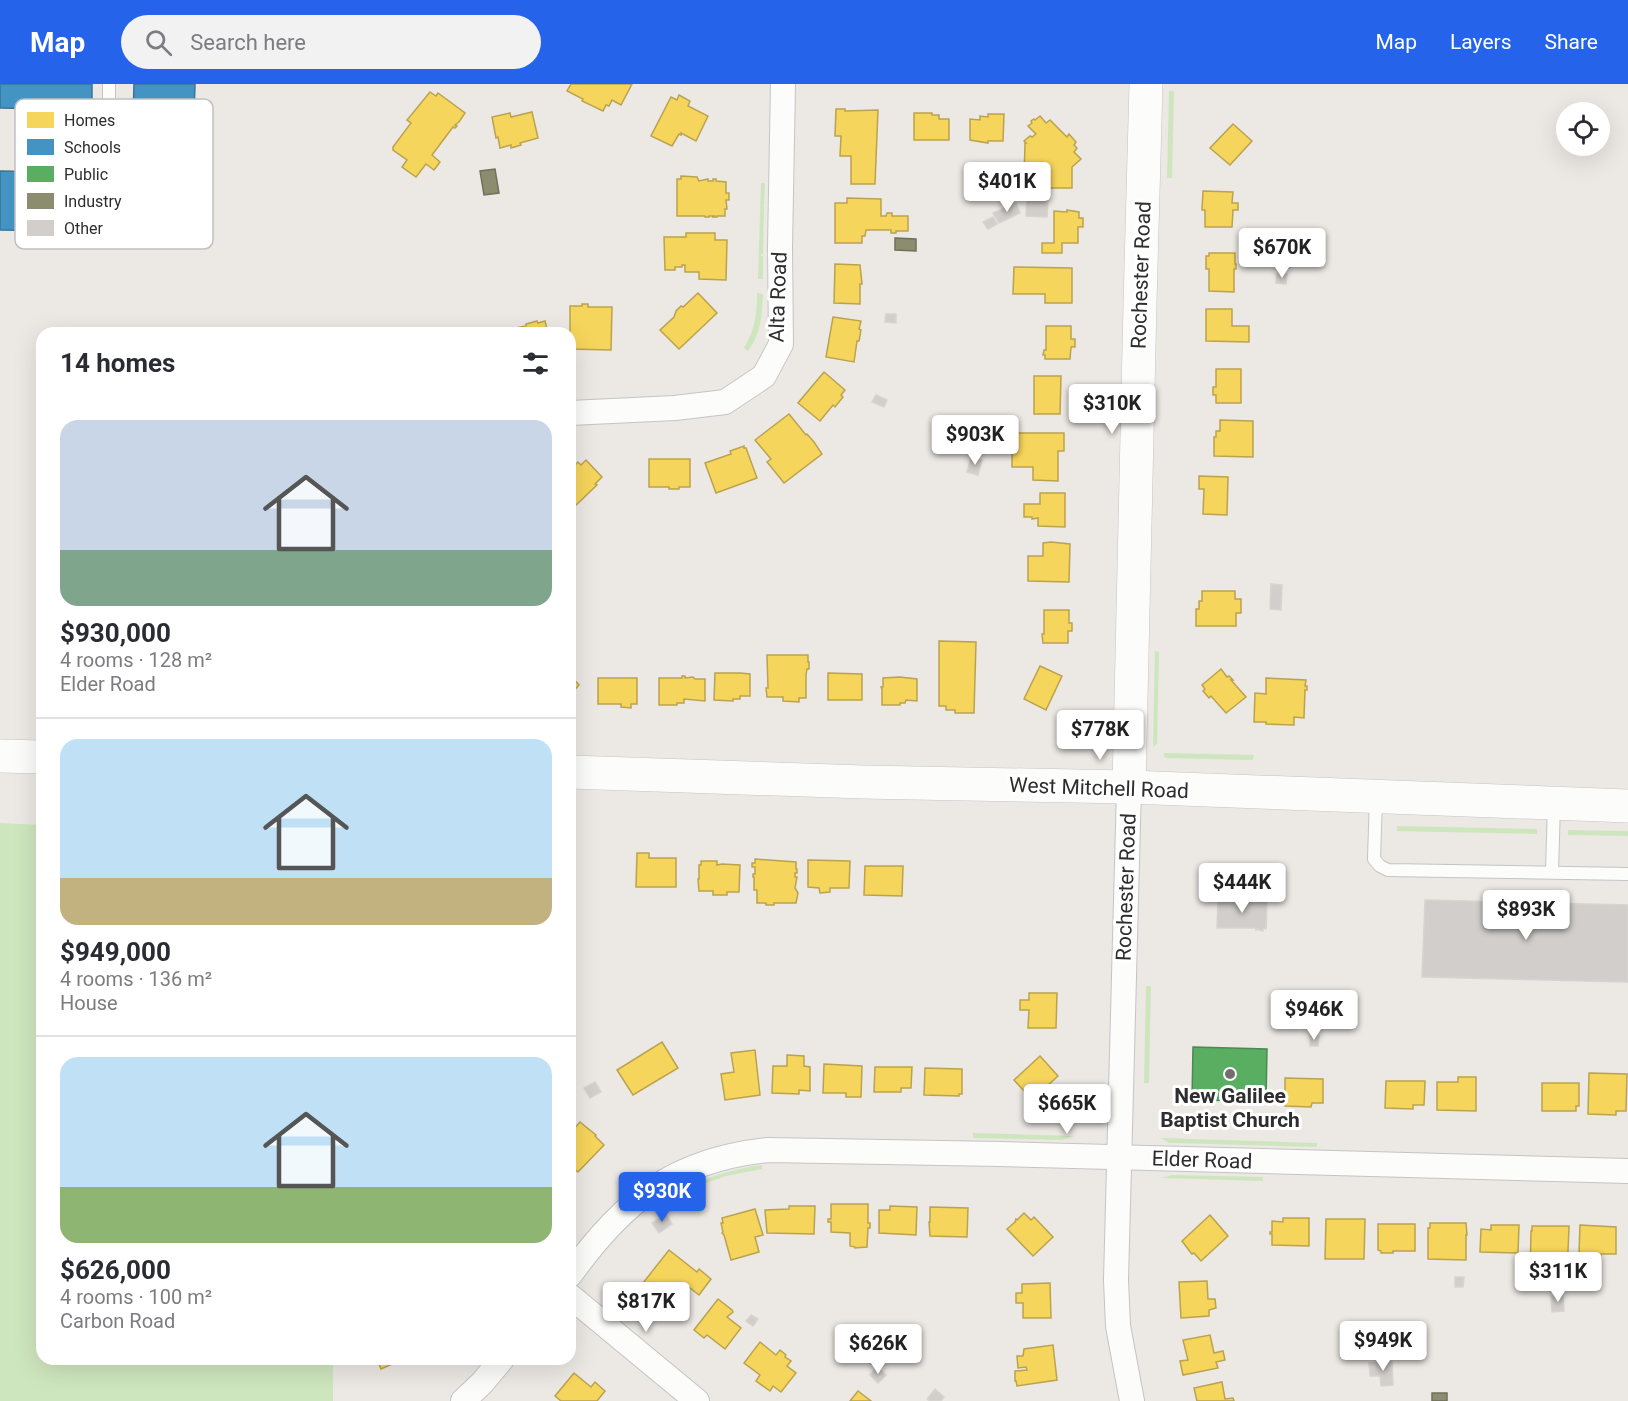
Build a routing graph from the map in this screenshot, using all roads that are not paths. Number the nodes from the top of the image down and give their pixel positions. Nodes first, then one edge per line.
1 (109, 84) edge
2 (783, 84) edge
3 (1146, 84) edge
4 (110, 99) edge
5 (576, 413) edge
6 (0, 756) edge
7 (36, 757) edge
8 (576, 772) edge
9 (1129, 787) junction
10 (1376, 796) junction
11 (1554, 804) junction
12 (1628, 806) edge
13 (1552, 872) junction
14 (1628, 874) edge
15 (1118, 1157) junction
16 (1628, 1172) edge
17 (576, 1267) edge
18 (576, 1301) edge
19 (497, 1365) edge
20 (463, 1401) edge
21 (697, 1401) edge
22 (1132, 1401) edge

1 - 4 lane
2 - 5 street, Alta Road
3 - 9 main road, Rochester Road
6 - 7 main road
8 - 9 main road, West Mitchell Road
9 - 10 main road, West Mitchell Road
9 - 15 street, Rochester Road
10 - 11 main road, West Mitchell Road
10 - 13 lane
11 - 12 main road, West Mitchell Road
11 - 13 lane
13 - 14 lane
15 - 16 street, Elder Road
15 - 17 street, Elder Road
15 - 22 street, Rochester Road
18 - 21 street
19 - 20 street

